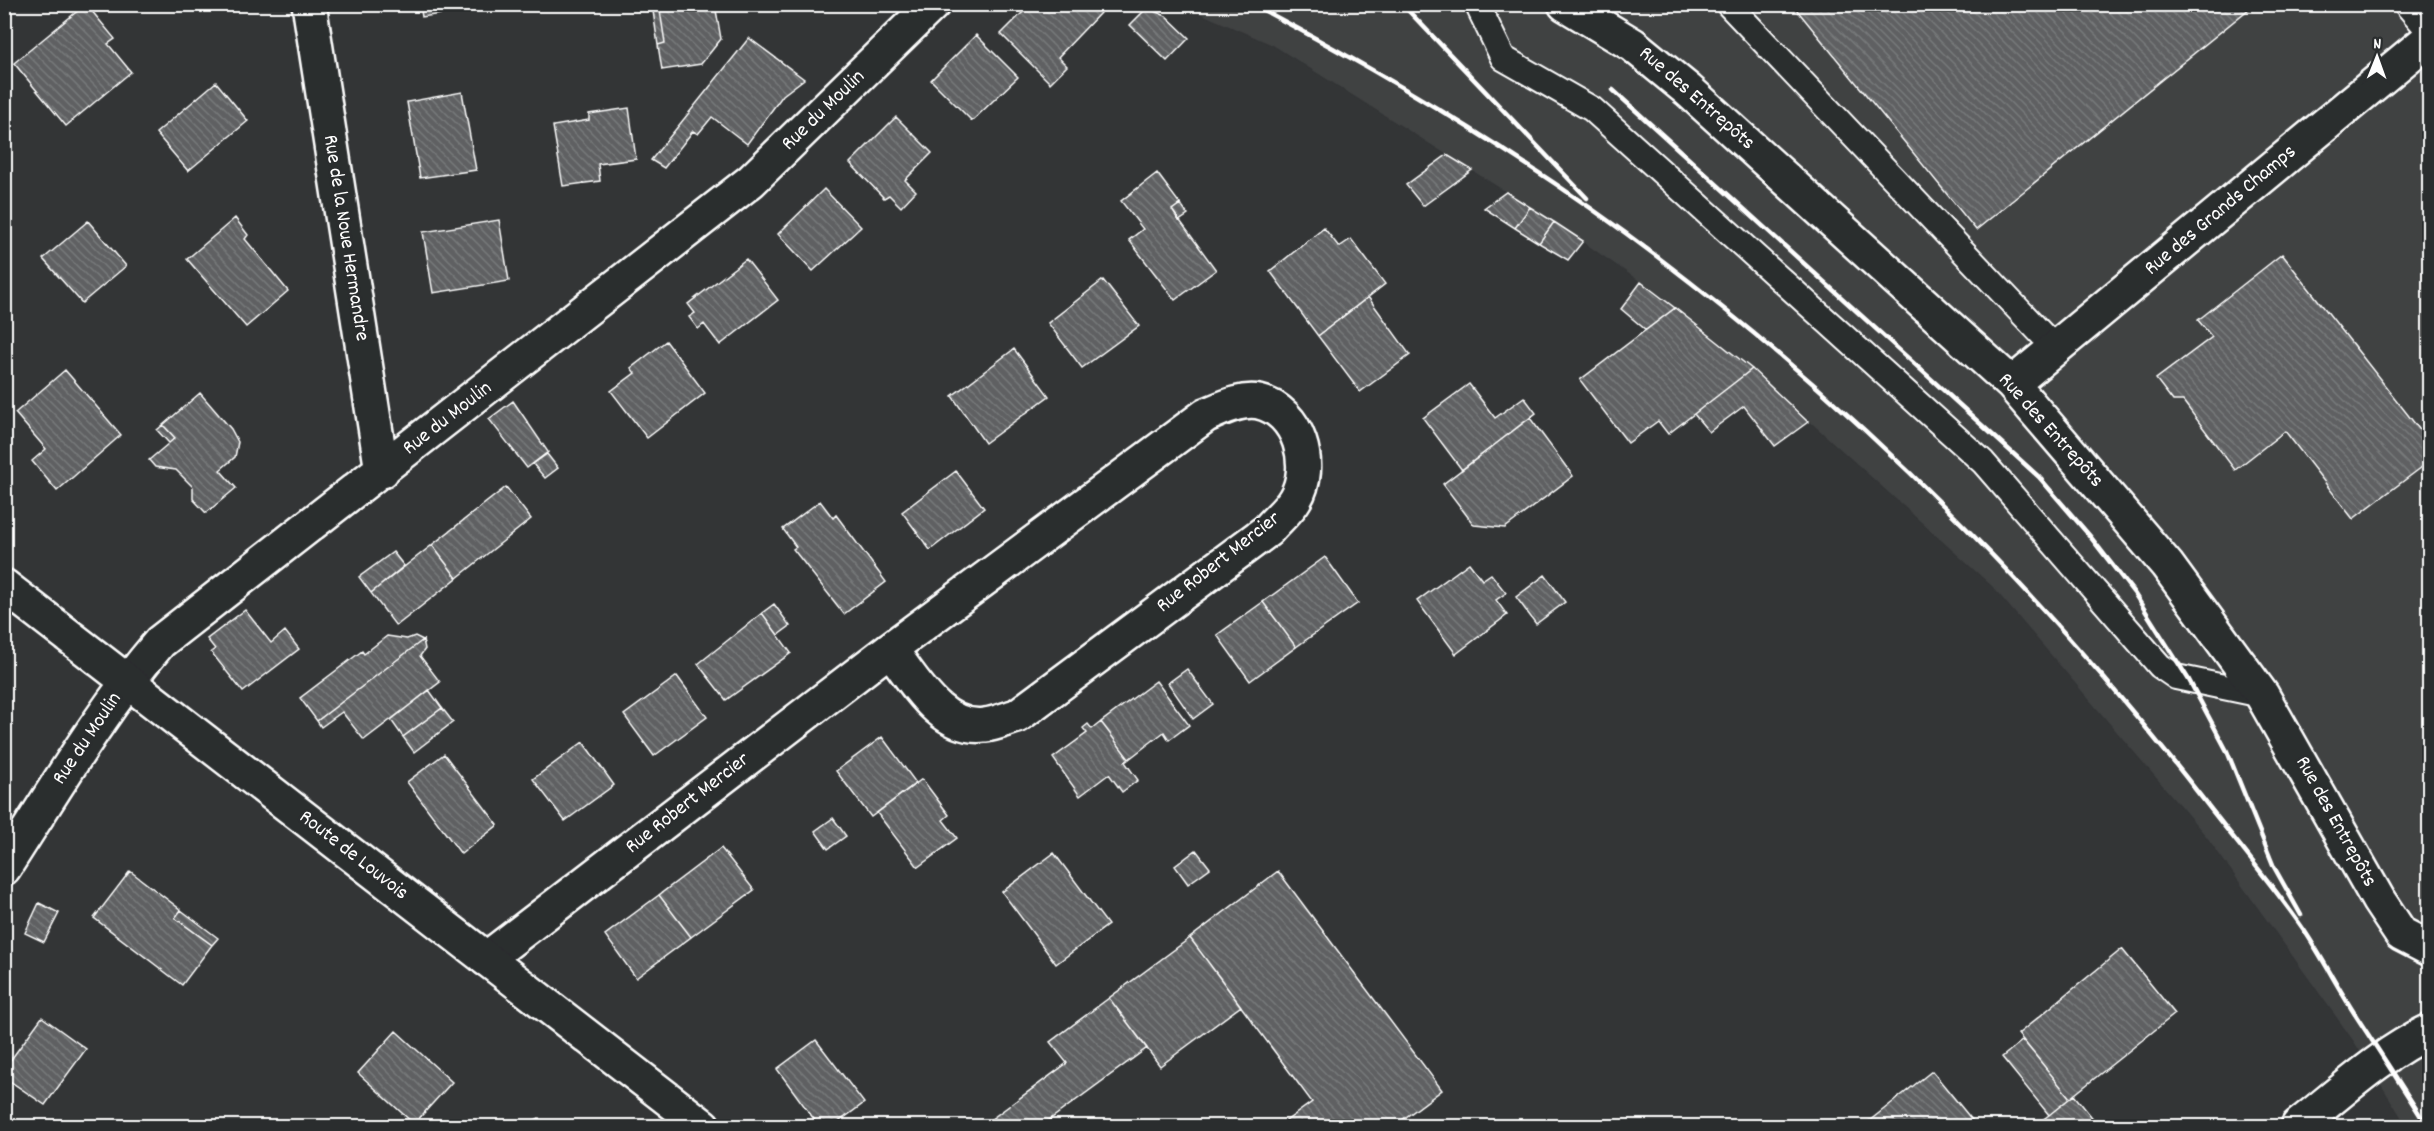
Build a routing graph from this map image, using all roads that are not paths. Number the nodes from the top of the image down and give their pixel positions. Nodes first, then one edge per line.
1 (309, 4) edge
2 (933, 4) edge
3 (1477, 4) edge
4 (1565, 4) edge
5 (1728, 4) edge
6 (2406, 4) edge
7 (2430, 32) edge
8 (2430, 38) edge
9 (2055, 348) junction
10 (2012, 384) junction
11 (382, 471) junction
12 (4, 586) edge
13 (890, 649) junction
14 (127, 681) junction
15 (2262, 695) junction
16 (4, 868) edge
17 (2430, 949) edge
18 (486, 959) junction
19 (2430, 1031) edge
20 (702, 1126) edge
21 (2298, 1126) edge

1 - 11 street, Rue de la Noue Hermandre
2 - 11 street, Rue du Moulin
3 - 15 lane
4 - 10 street, Rue des Entrepôts
5 - 9 lane
6 - 7 lane
8 - 9 street, Rue des Grands Champs
9 - 10 street, Rue des Grands Champs
10 - 15 street, Rue des Entrepôts
11 - 14 street, Rue du Moulin
12 - 14 street, Route de Louvois
13 - 13 street, Rue Robert Mercier
13 - 18 street, Rue Robert Mercier
14 - 16 street, Rue du Moulin
14 - 18 street, Route de Louvois
15 - 17 street, Rue des Entrepôts
18 - 20 street, Route de Louvois
19 - 21 street

